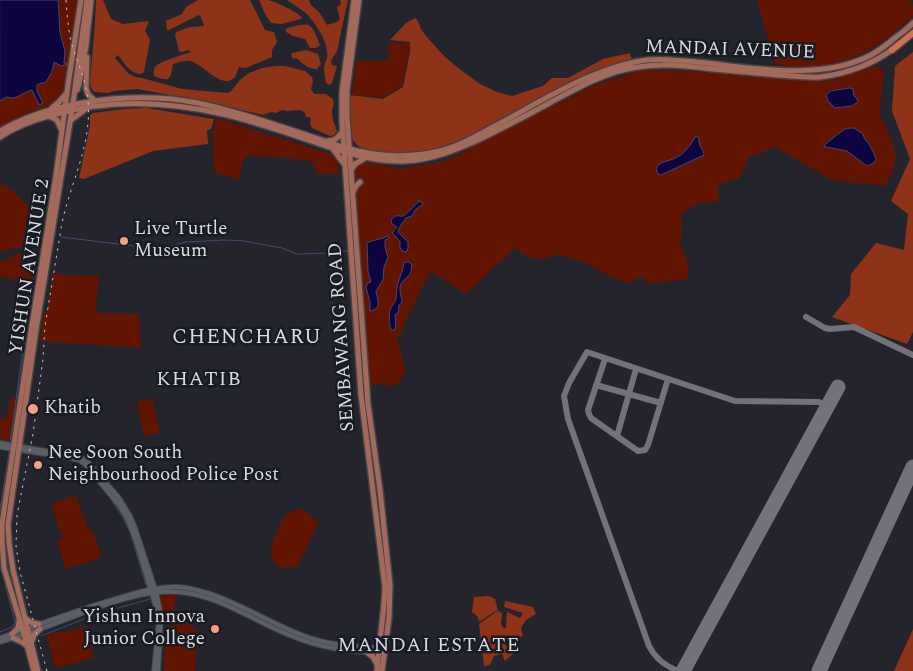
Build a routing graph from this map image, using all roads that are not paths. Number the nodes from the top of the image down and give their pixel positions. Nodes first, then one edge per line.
1 (81, 0) edge
2 (89, 0) edge
3 (354, 0) edge
4 (359, 0) edge
5 (913, 23) edge
6 (87, 32) junction
7 (913, 32) edge
8 (892, 50) joint
9 (67, 92) junction
10 (95, 101) junction
11 (73, 104) junction
12 (65, 108) junction
13 (89, 108) junction
14 (49, 109) junction
15 (48, 116) junction
16 (70, 120) junction
17 (19, 124) junction
18 (62, 131) junction
19 (342, 131) junction
20 (0, 132) edge
21 (348, 136) junction
22 (0, 137) edge
23 (323, 140) junction
24 (330, 148) junction
25 (347, 151) junction
26 (361, 152) junction
27 (365, 158) junction
28 (346, 166) junction
29 (351, 170) junction
30 (360, 182) dead end
31 (353, 192) junction
32 (32, 338) junction
33 (0, 443) edge
34 (0, 447) edge
35 (16, 448) junction
36 (154, 590) junction
37 (22, 618) junction
38 (40, 627) junction
39 (26, 632) junction
40 (13, 636) junction
41 (0, 638) edge
42 (0, 642) edge
43 (30, 645) junction
44 (380, 649) junction
45 (368, 653) junction
46 (378, 664) junction
47 (34, 671) edge
48 (38, 671) edge
49 (156, 671) edge
50 (377, 671) edge
51 (382, 671) edge

1 - 9 main road, YISHUN AVENUE 2
2 - 6 main road
2 - 11 main road
3 - 19 main road, SEMBAWANG ROAD
4 - 21 main road, SEMBAWANG ROAD
5 - 26 main road, MANDAI AVENUE
6 - 10 main road
6 - 11 main road
7 - 8 highway
8 - 27 main road, MANDAI AVENUE
9 - 12 main road, YISHUN AVENUE 2
9 - 14 main road
10 - 11 main road
10 - 23 main road
11 - 12 main road
11 - 13 main road
11 - 16 main road, YISHUN AVENUE 2
12 - 14 main road
12 - 15 main road
12 - 18 main road, YISHUN AVENUE 2
13 - 16 main road
13 - 24 main road
14 - 17 main road
15 - 17 main road
15 - 18 main road
16 - 32 main road, YISHUN AVENUE 2
17 - 20 main road
17 - 22 main road
18 - 32 main road, YISHUN AVENUE 2
19 - 23 main road
19 - 25 main road, SEMBAWANG ROAD
21 - 25 main road, SEMBAWANG ROAD
21 - 26 main road
23 - 25 main road
24 - 25 main road
24 - 28 main road
25 - 26 main road, MANDAI AVENUE
25 - 27 main road, MANDAI AVENUE
25 - 28 main road, SEMBAWANG ROAD
25 - 29 main road, SEMBAWANG ROAD
27 - 29 main road
28 - 44 main road, SEMBAWANG ROAD
29 - 31 main road, SEMBAWANG ROAD
30 - 31 main road
31 - 44 main road, SEMBAWANG ROAD
32 - 35 main road, YISHUN AVENUE 2
33 - 35 main road
34 - 35 main road
35 - 36 main road
35 - 37 main road, YISHUN AVENUE 2
36 - 38 main road
36 - 44 main road
36 - 45 main road
36 - 49 main road
37 - 38 main road
37 - 39 main road, YISHUN AVENUE 2
37 - 40 main road
38 - 39 main road
38 - 43 main road
39 - 40 main road
39 - 43 main road, YISHUN AVENUE 2
40 - 41 main road
40 - 42 main road
40 - 43 main road
43 - 47 main road, YISHUN AVENUE 2
43 - 48 main road, YISHUN AVENUE 2
44 - 45 main road
44 - 46 main road, SEMBAWANG ROAD
44 - 51 main road, SEMBAWANG ROAD
45 - 46 main road
46 - 50 main road, SEMBAWANG ROAD

